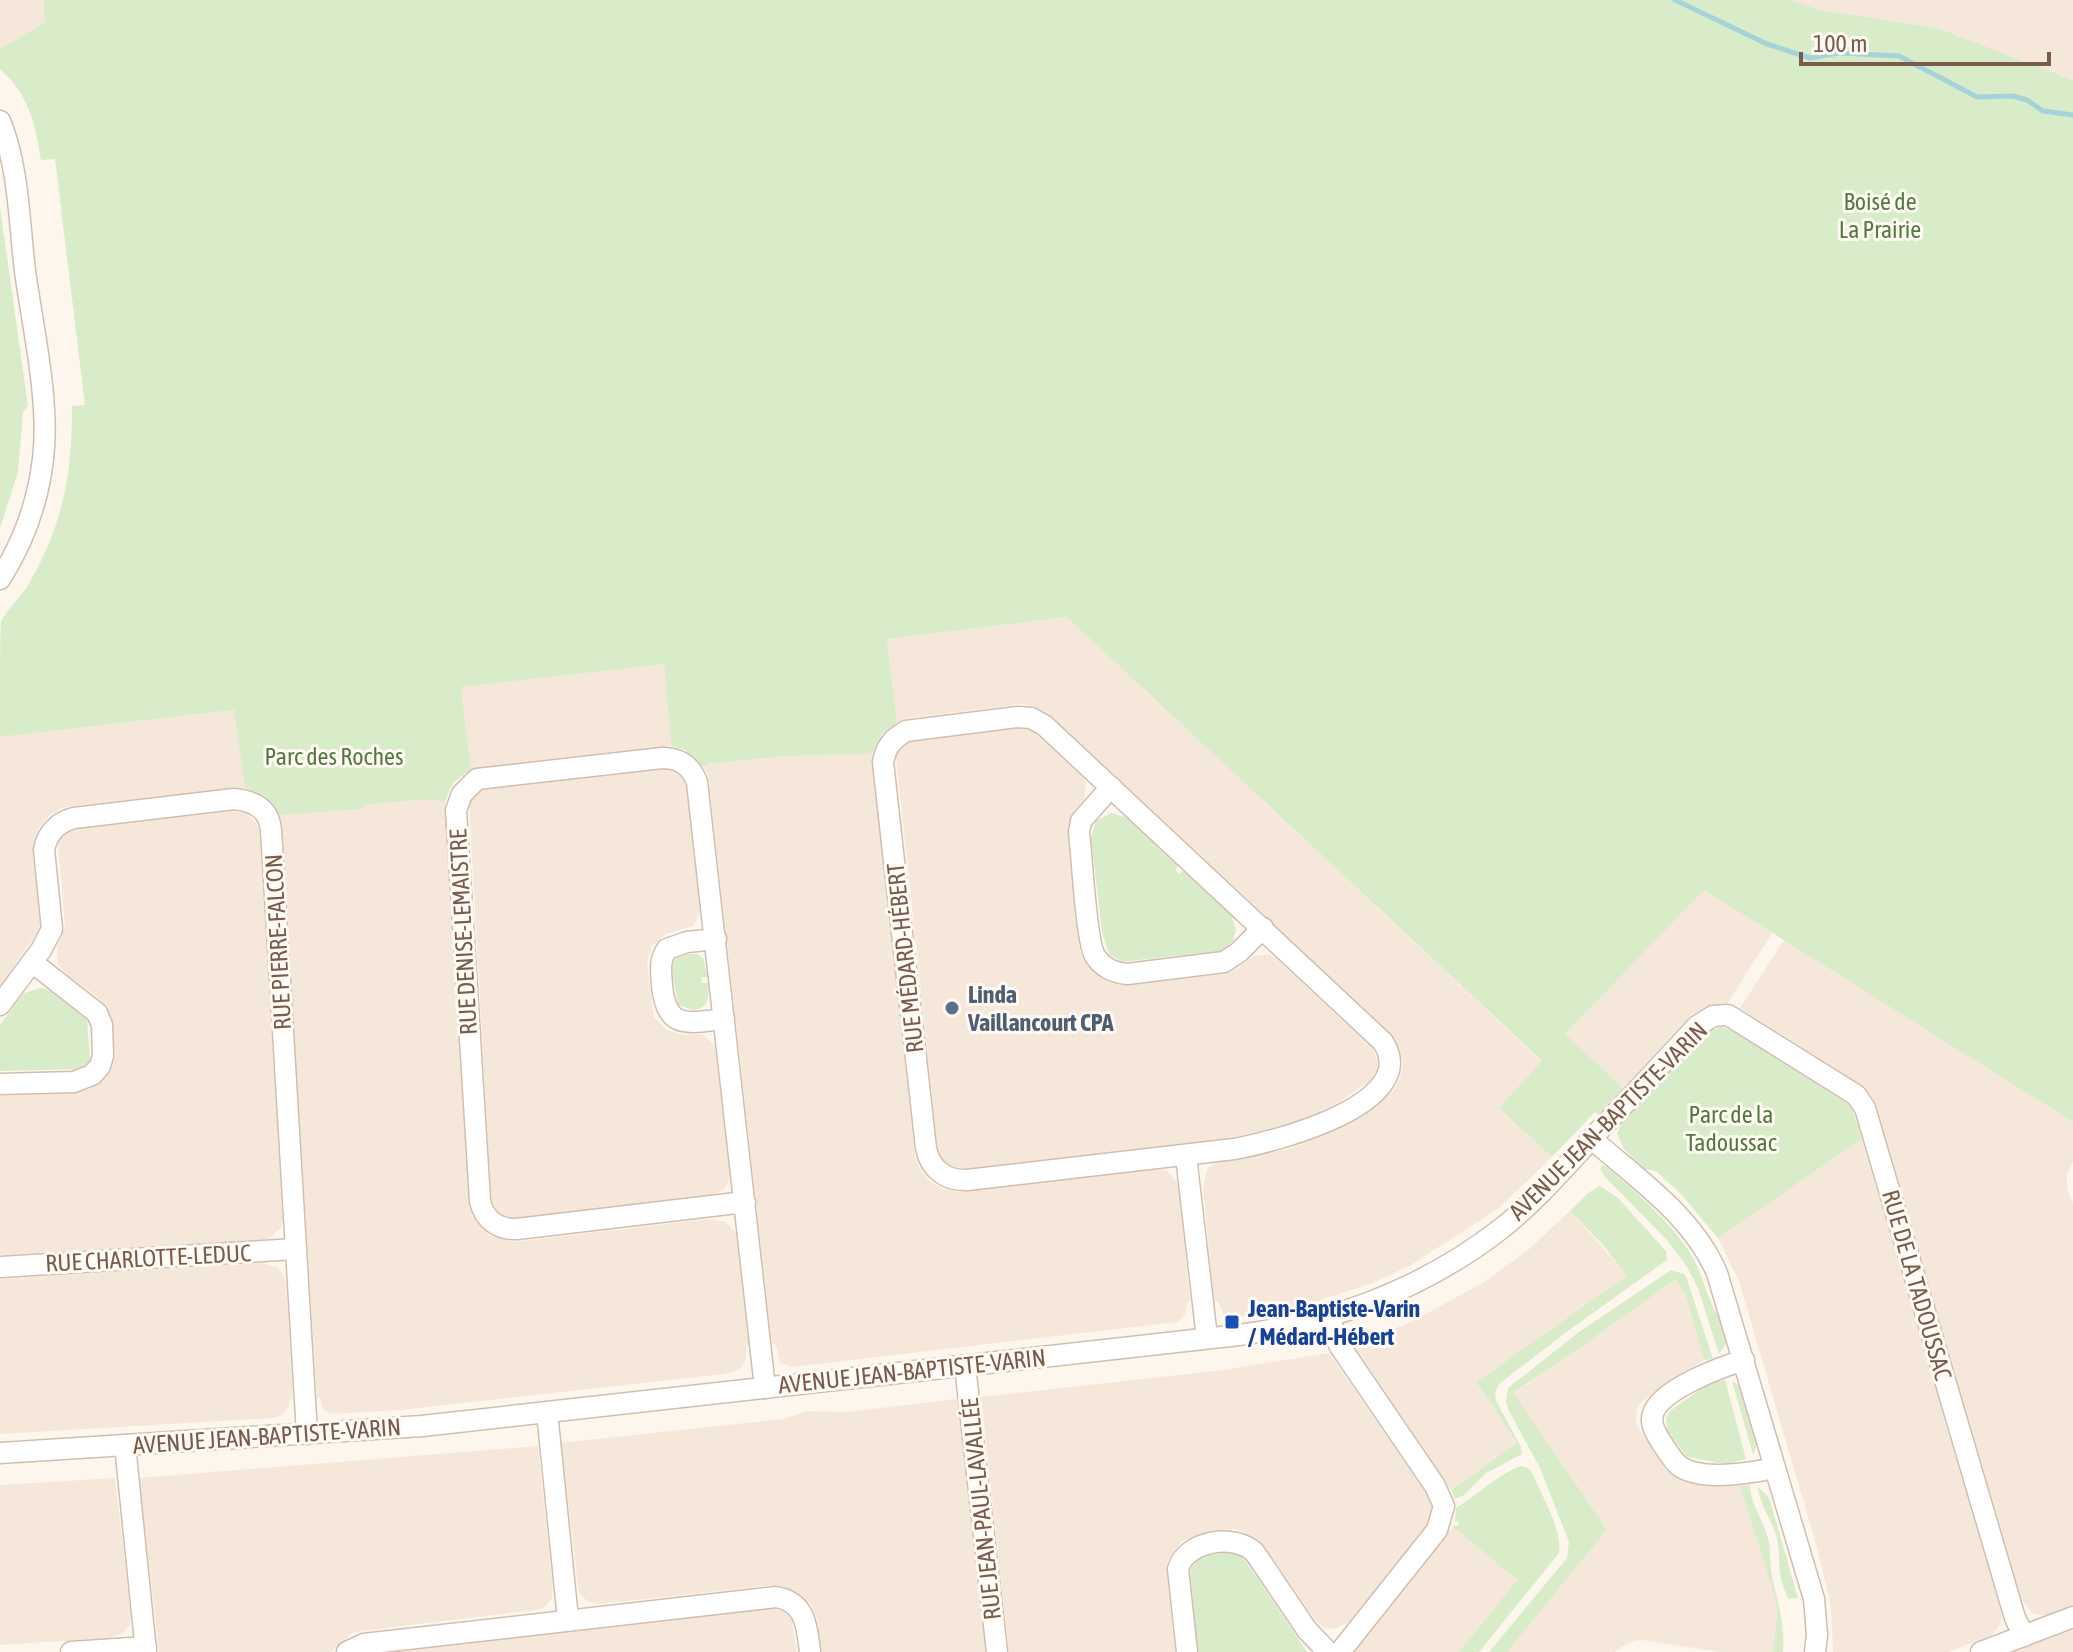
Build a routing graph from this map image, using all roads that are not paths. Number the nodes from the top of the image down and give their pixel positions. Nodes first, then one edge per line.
1 (0, 121) edge
2 (0, 579) edge
3 (1111, 787) junction
4 (1263, 928) junction
5 (716, 939) junction
6 (32, 962) junction
7 (0, 1005) edge
8 (1713, 1016) joint
9 (724, 1019) junction
10 (0, 1084) edge
11 (1592, 1139) junction
12 (1186, 1156) junction
13 (745, 1202) junction
14 (296, 1249) junction
15 (0, 1267) edge
16 (1329, 1317) junction
17 (1207, 1338) junction
18 (1744, 1360) junction
19 (965, 1366) junction
20 (765, 1388) junction
21 (547, 1412) junction
22 (307, 1434) junction
23 (125, 1445) junction
24 (0, 1453) edge
25 (1775, 1468) junction
26 (2073, 1617) edge
27 (568, 1619) junction
28 (2024, 1636) junction
29 (146, 1650) edge
30 (71, 1652) edge
31 (347, 1652) edge
32 (810, 1652) edge
33 (997, 1652) edge
34 (1187, 1652) edge
35 (1328, 1652) edge
36 (1340, 1652) edge
37 (1815, 1652) edge
38 (1981, 1652) edge

1 - 2 street
3 - 4 street, RUE MÉDARD-HÉBERT
3 - 4 street
3 - 12 street, RUE MÉDARD-HÉBERT
4 - 12 street, RUE MÉDARD-HÉBERT
5 - 9 street, RUE DENISE-LEMAISTRE
5 - 9 street
5 - 13 street, RUE DENISE-LEMAISTRE
6 - 7 street, RUE PIERRE-FALCON
6 - 10 street
6 - 14 street, RUE PIERRE-FALCON
8 - 11 street, AVENUE JEAN-BAPTISTE-VARIN
8 - 28 street, RUE DE LA TADOUSSAC
9 - 13 street, RUE DENISE-LEMAISTRE
11 - 16 street, AVENUE JEAN-BAPTISTE-VARIN
11 - 18 street
12 - 17 street
13 - 20 street, RUE DENISE-LEMAISTRE
14 - 15 street, RUE CHARLOTTE-LEDUC
14 - 22 street, RUE PIERRE-FALCON
16 - 17 street, AVENUE JEAN-BAPTISTE-VARIN
16 - 36 street
17 - 19 street, AVENUE JEAN-BAPTISTE-VARIN
18 - 25 street
18 - 25 street
19 - 20 street, AVENUE JEAN-BAPTISTE-VARIN
19 - 33 street, RUE JEAN-PAUL-LAVALLÉE
20 - 21 street, AVENUE JEAN-BAPTISTE-VARIN
21 - 22 street, AVENUE JEAN-BAPTISTE-VARIN
21 - 27 street
22 - 23 street, AVENUE JEAN-BAPTISTE-VARIN
23 - 24 street, AVENUE JEAN-BAPTISTE-VARIN
23 - 29 street
25 - 37 street
26 - 28 street
27 - 31 street
27 - 32 street
28 - 38 street
29 - 30 street
34 - 35 street

